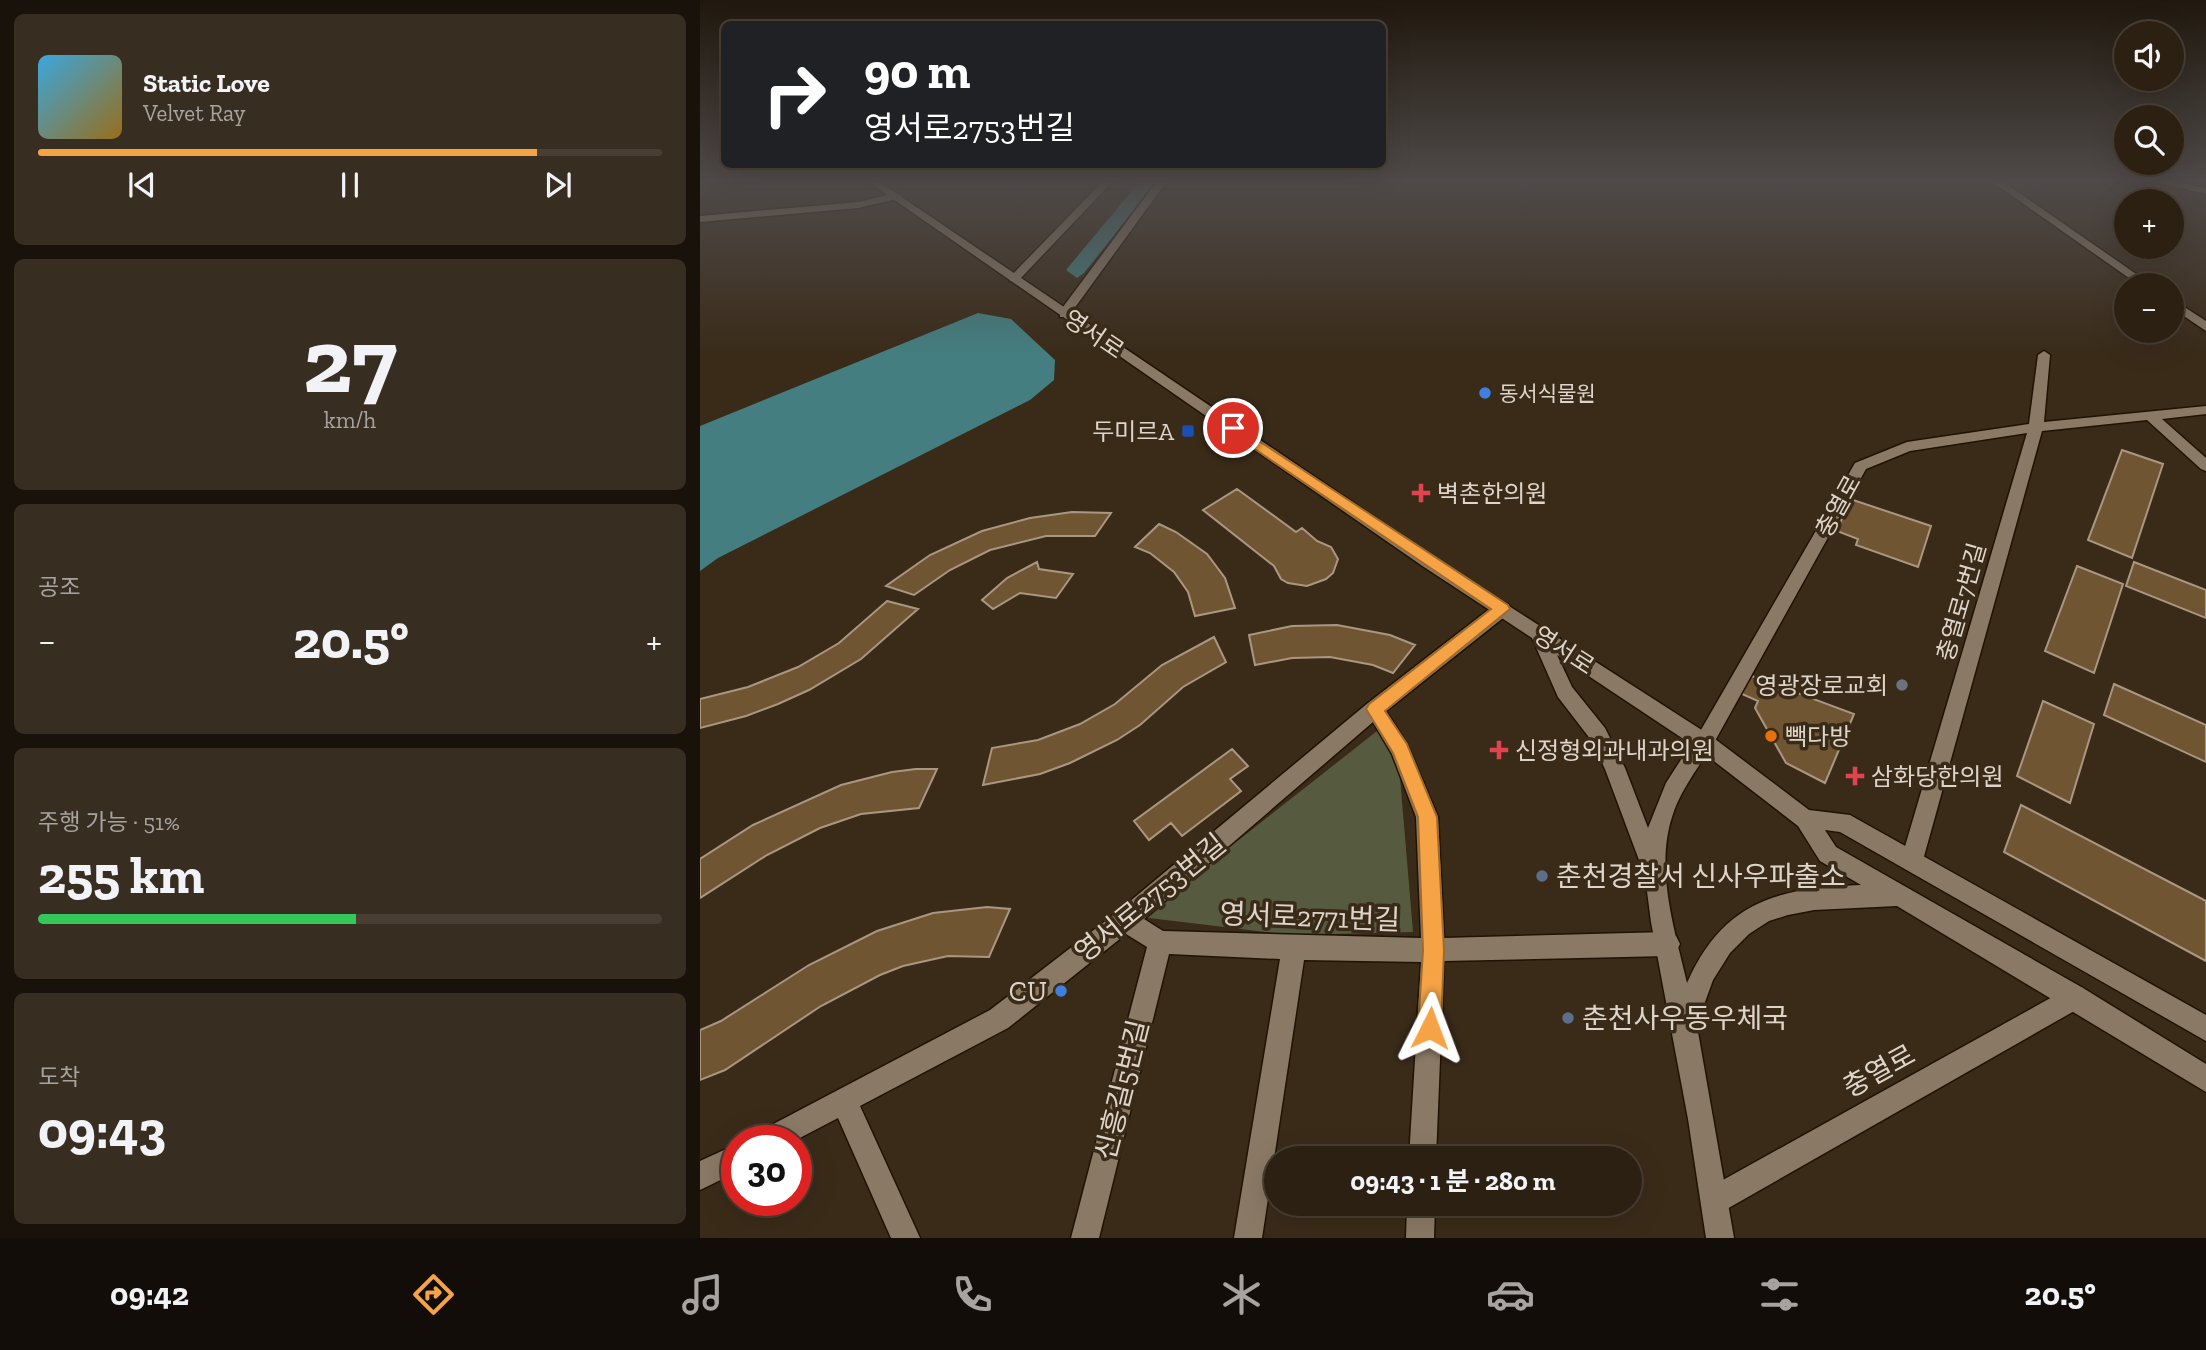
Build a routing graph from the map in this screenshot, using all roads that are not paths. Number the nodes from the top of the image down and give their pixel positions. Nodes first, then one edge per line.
1 (957, 239) edge
2 (1053, 239) edge
3 (1119, 239) edge
4 (2079, 239) edge
5 (2129, 273) edge
6 (1014, 279) junction
7 (2184, 311) edge
8 (1064, 314) junction
9 (2206, 327) edge
10 (2044, 355) dead end
11 (2206, 410) edge
12 (2152, 417) junction
13 (2036, 428) junction
14 (2206, 466) edge
15 (1502, 609) junction
16 (1538, 633) junction
17 (1375, 709) junction
18 (1704, 742) junction
19 (1805, 819) junction
20 (1912, 860) junction
21 (1657, 880) junction
22 (1900, 895) junction
23 (1125, 920) junction
24 (1160, 942) junction
25 (1668, 944) junction
26 (1294, 948) junction
27 (1433, 950) junction
28 (2074, 997) junction
29 (2206, 1029) edge
30 (1693, 1068) junction
31 (2206, 1079) edge
32 (844, 1101) junction
33 (798, 1125) edge
34 (1424, 1146) edge
35 (721, 1165) edge
36 (700, 1176) edge
37 (1715, 1200) junction
38 (1421, 1216) edge
39 (906, 1238) edge
40 (1085, 1238) edge
41 (1248, 1238) edge
42 (1420, 1238) edge
43 (1720, 1238) edge

1 - 6 street, 영서로
2 - 6 street
3 - 8 street
4 - 5 street
6 - 8 street, 영서로
7 - 9 street
8 - 15 street, 영서로
10 - 13 street, 충열로7번길
11 - 12 street, 충열로
12 - 13 street, 충열로
12 - 14 street
13 - 18 street, 충열로
13 - 20 street, 충열로7번길
15 - 16 street, 영서로
15 - 17 street, 영서로2753번길
16 - 18 street, 영서로
16 - 21 street
17 - 23 street, 영서로2753번길
17 - 27 street
18 - 19 street
18 - 21 street
19 - 20 street
19 - 22 street
20 - 29 street
21 - 25 street
22 - 28 street
22 - 30 street
23 - 24 street, 영서로2771번길
23 - 32 street, 영서로2753번길
24 - 26 street, 영서로2771번길
24 - 40 street, 신흥길5번길
25 - 27 street, 영서로2771번길
25 - 30 street
26 - 27 street, 영서로2771번길
26 - 41 street
27 - 34 street
28 - 31 street
28 - 37 street, 충열로
30 - 37 street
32 - 33 street, 영서로2753번길
32 - 39 street
35 - 36 street
37 - 43 street
38 - 42 street

